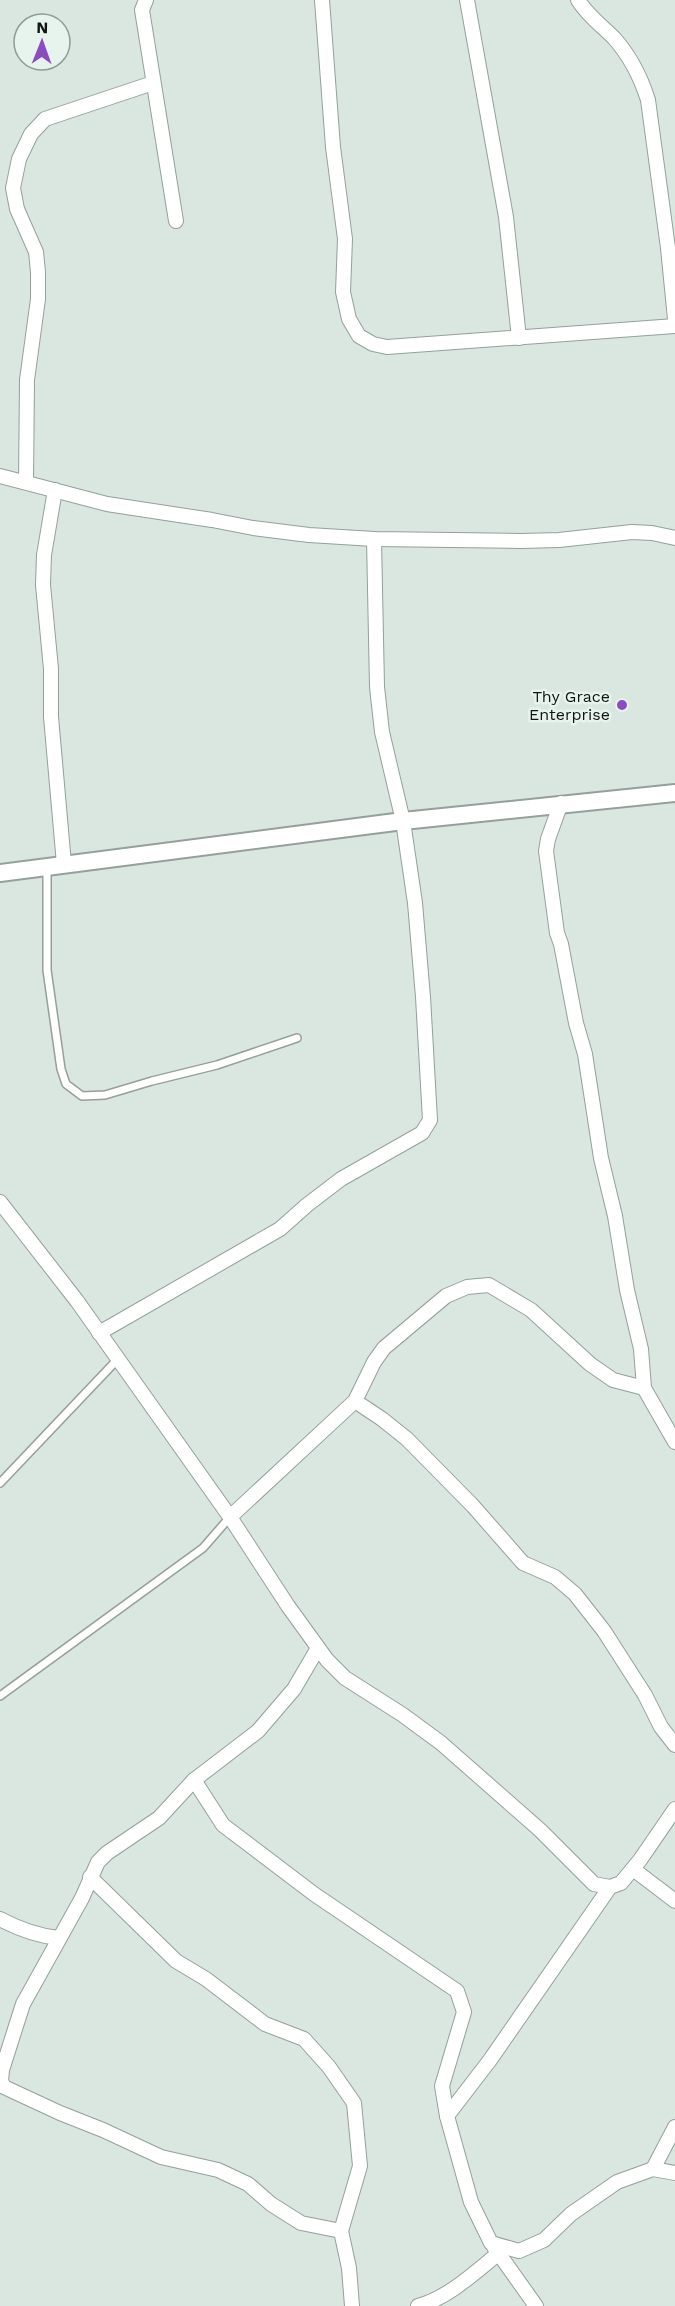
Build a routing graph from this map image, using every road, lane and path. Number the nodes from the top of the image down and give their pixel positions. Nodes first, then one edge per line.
1 (146, 0) edge
2 (322, 0) edge
3 (467, 0) edge
4 (578, 0) edge
5 (153, 83) junction
6 (176, 221) dead end
7 (675, 320) edge
8 (675, 326) edge
9 (519, 338) junction
10 (0, 476) edge
11 (26, 482) junction
12 (54, 490) junction
13 (675, 538) edge
14 (374, 539) junction
15 (675, 793) edge
16 (561, 803) junction
17 (403, 821) junction
18 (55, 865) junction
19 (0, 873) edge
20 (297, 1038) dead end
21 (0, 1202) edge
22 (99, 1333) junction
23 (117, 1360) junction
24 (644, 1388) junction
25 (355, 1401) junction
26 (675, 1442) edge
27 (0, 1483) edge
28 (230, 1517) junction
29 (318, 1648) junction
30 (0, 1696) edge
31 (675, 1745) edge
32 (194, 1780) junction
33 (675, 1809) edge
34 (633, 1869) junction
35 (90, 1877) junction
36 (610, 1887) junction
37 (675, 1901) edge
38 (0, 1919) edge
39 (58, 1938) junction
40 (447, 2116) junction
41 (675, 2127) edge
42 (653, 2169) junction
43 (675, 2173) edge
44 (341, 2230) junction
45 (495, 2248) junction
46 (352, 2306) edge
47 (418, 2306) edge
48 (536, 2306) edge

1 - 5 street
2 - 9 street
3 - 9 street
4 - 7 street
5 - 6 street
5 - 11 street
8 - 9 street
10 - 11 street
11 - 12 street
12 - 14 street
12 - 18 street
13 - 14 street
14 - 17 street
15 - 16 street
16 - 17 street
16 - 24 street
17 - 18 street
17 - 22 street
18 - 19 street
18 - 20 lane
21 - 22 street
22 - 23 street
23 - 27 lane
23 - 28 street
24 - 25 street
24 - 26 street
25 - 28 street
25 - 31 street
28 - 29 street
28 - 30 lane
29 - 32 street
29 - 36 street
32 - 35 street
32 - 40 street
33 - 34 street
34 - 36 street
34 - 37 street
35 - 39 street
35 - 44 street
36 - 40 street
38 - 39 street
39 - 44 street
40 - 45 street
41 - 42 street
42 - 43 street
42 - 45 street
44 - 46 street
45 - 47 street
45 - 48 street

